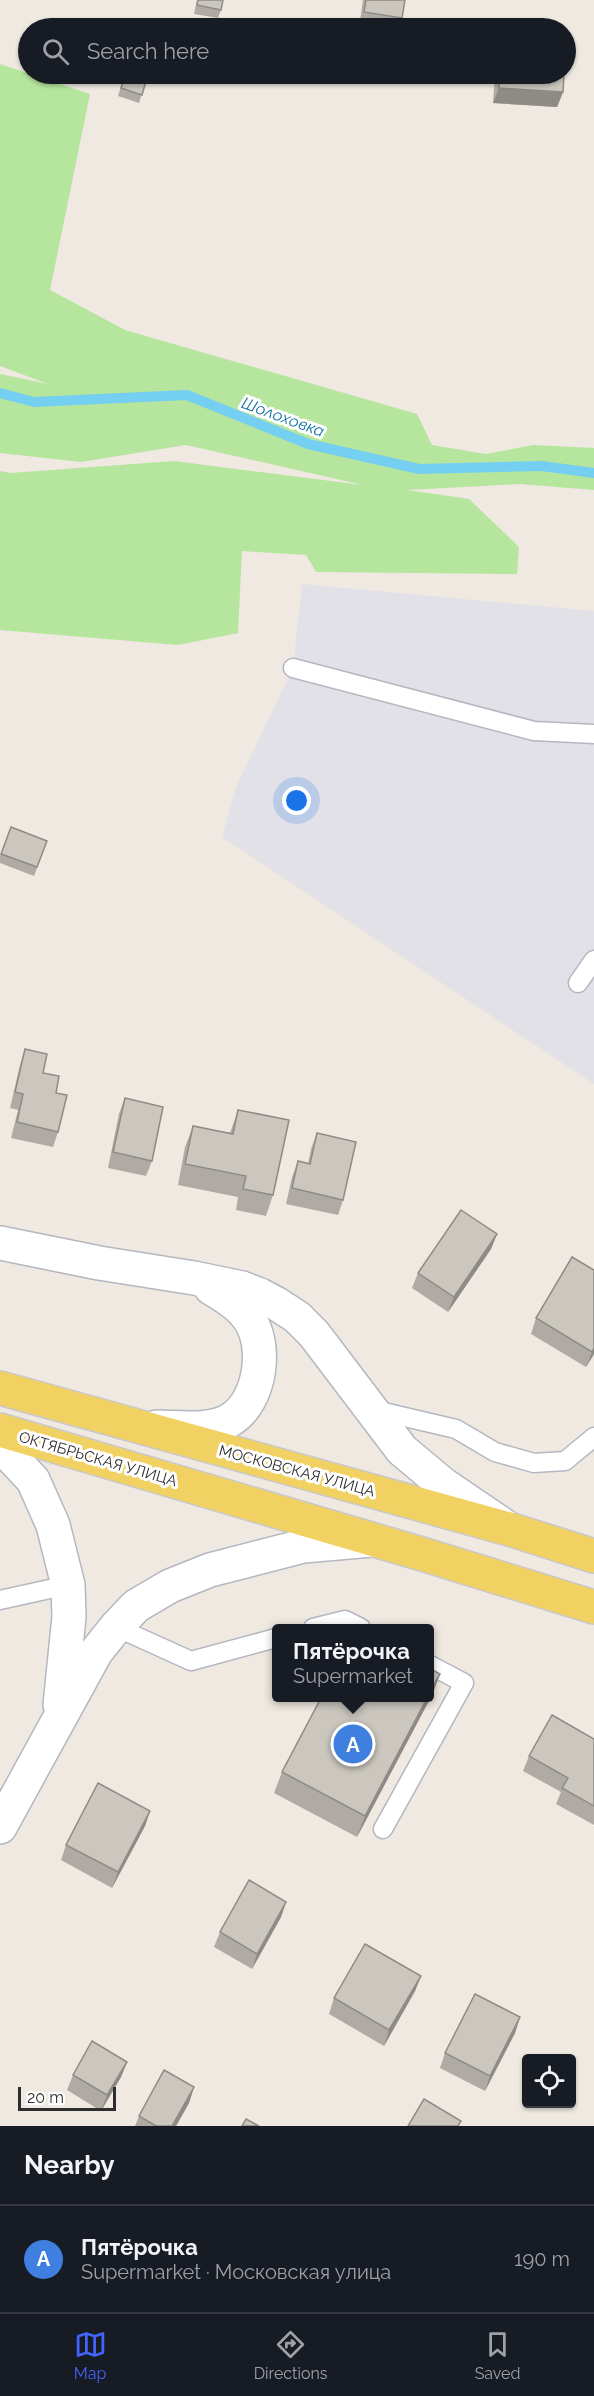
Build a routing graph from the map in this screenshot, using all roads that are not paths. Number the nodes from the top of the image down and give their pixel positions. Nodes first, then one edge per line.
1 (293, 668) dead end
2 (594, 734) edge
3 (594, 960) edge
4 (578, 983) dead end
5 (0, 1243) edge
6 (194, 1278) junction
7 (0, 1388) edge
8 (373, 1409) junction
9 (139, 1427) junction
10 (0, 1430) edge
11 (594, 1437) edge
12 (0, 1445) edge
13 (509, 1529) junction
14 (374, 1540) junction
15 (594, 1556) edge
16 (68, 1586) junction
17 (0, 1600) edge
18 (594, 1607) edge
19 (331, 1624) edge
20 (352, 1624) edge
21 (116, 1627) junction
22 (272, 1639) edge
23 (434, 1668) edge
24 (59, 1716) junction
25 (0, 1827) edge
26 (383, 1828) dead end

1 - 2 lane
3 - 4 lane
5 - 6 street
6 - 8 street
6 - 9 street
7 - 9 main road, МОСКОВСКАЯ УЛИЦА
8 - 11 lane
8 - 13 street
9 - 13 main road, МОСКОВСКАЯ УЛИЦА
10 - 14 main road, ОКТЯБРЬСКАЯ УЛИЦА
12 - 16 street
13 - 15 main road, МОСКОВСКАЯ УЛИЦА
14 - 18 main road
14 - 21 street
16 - 17 lane
16 - 24 street
19 - 20 lane
21 - 22 lane
21 - 24 street
23 - 26 lane
24 - 25 street

